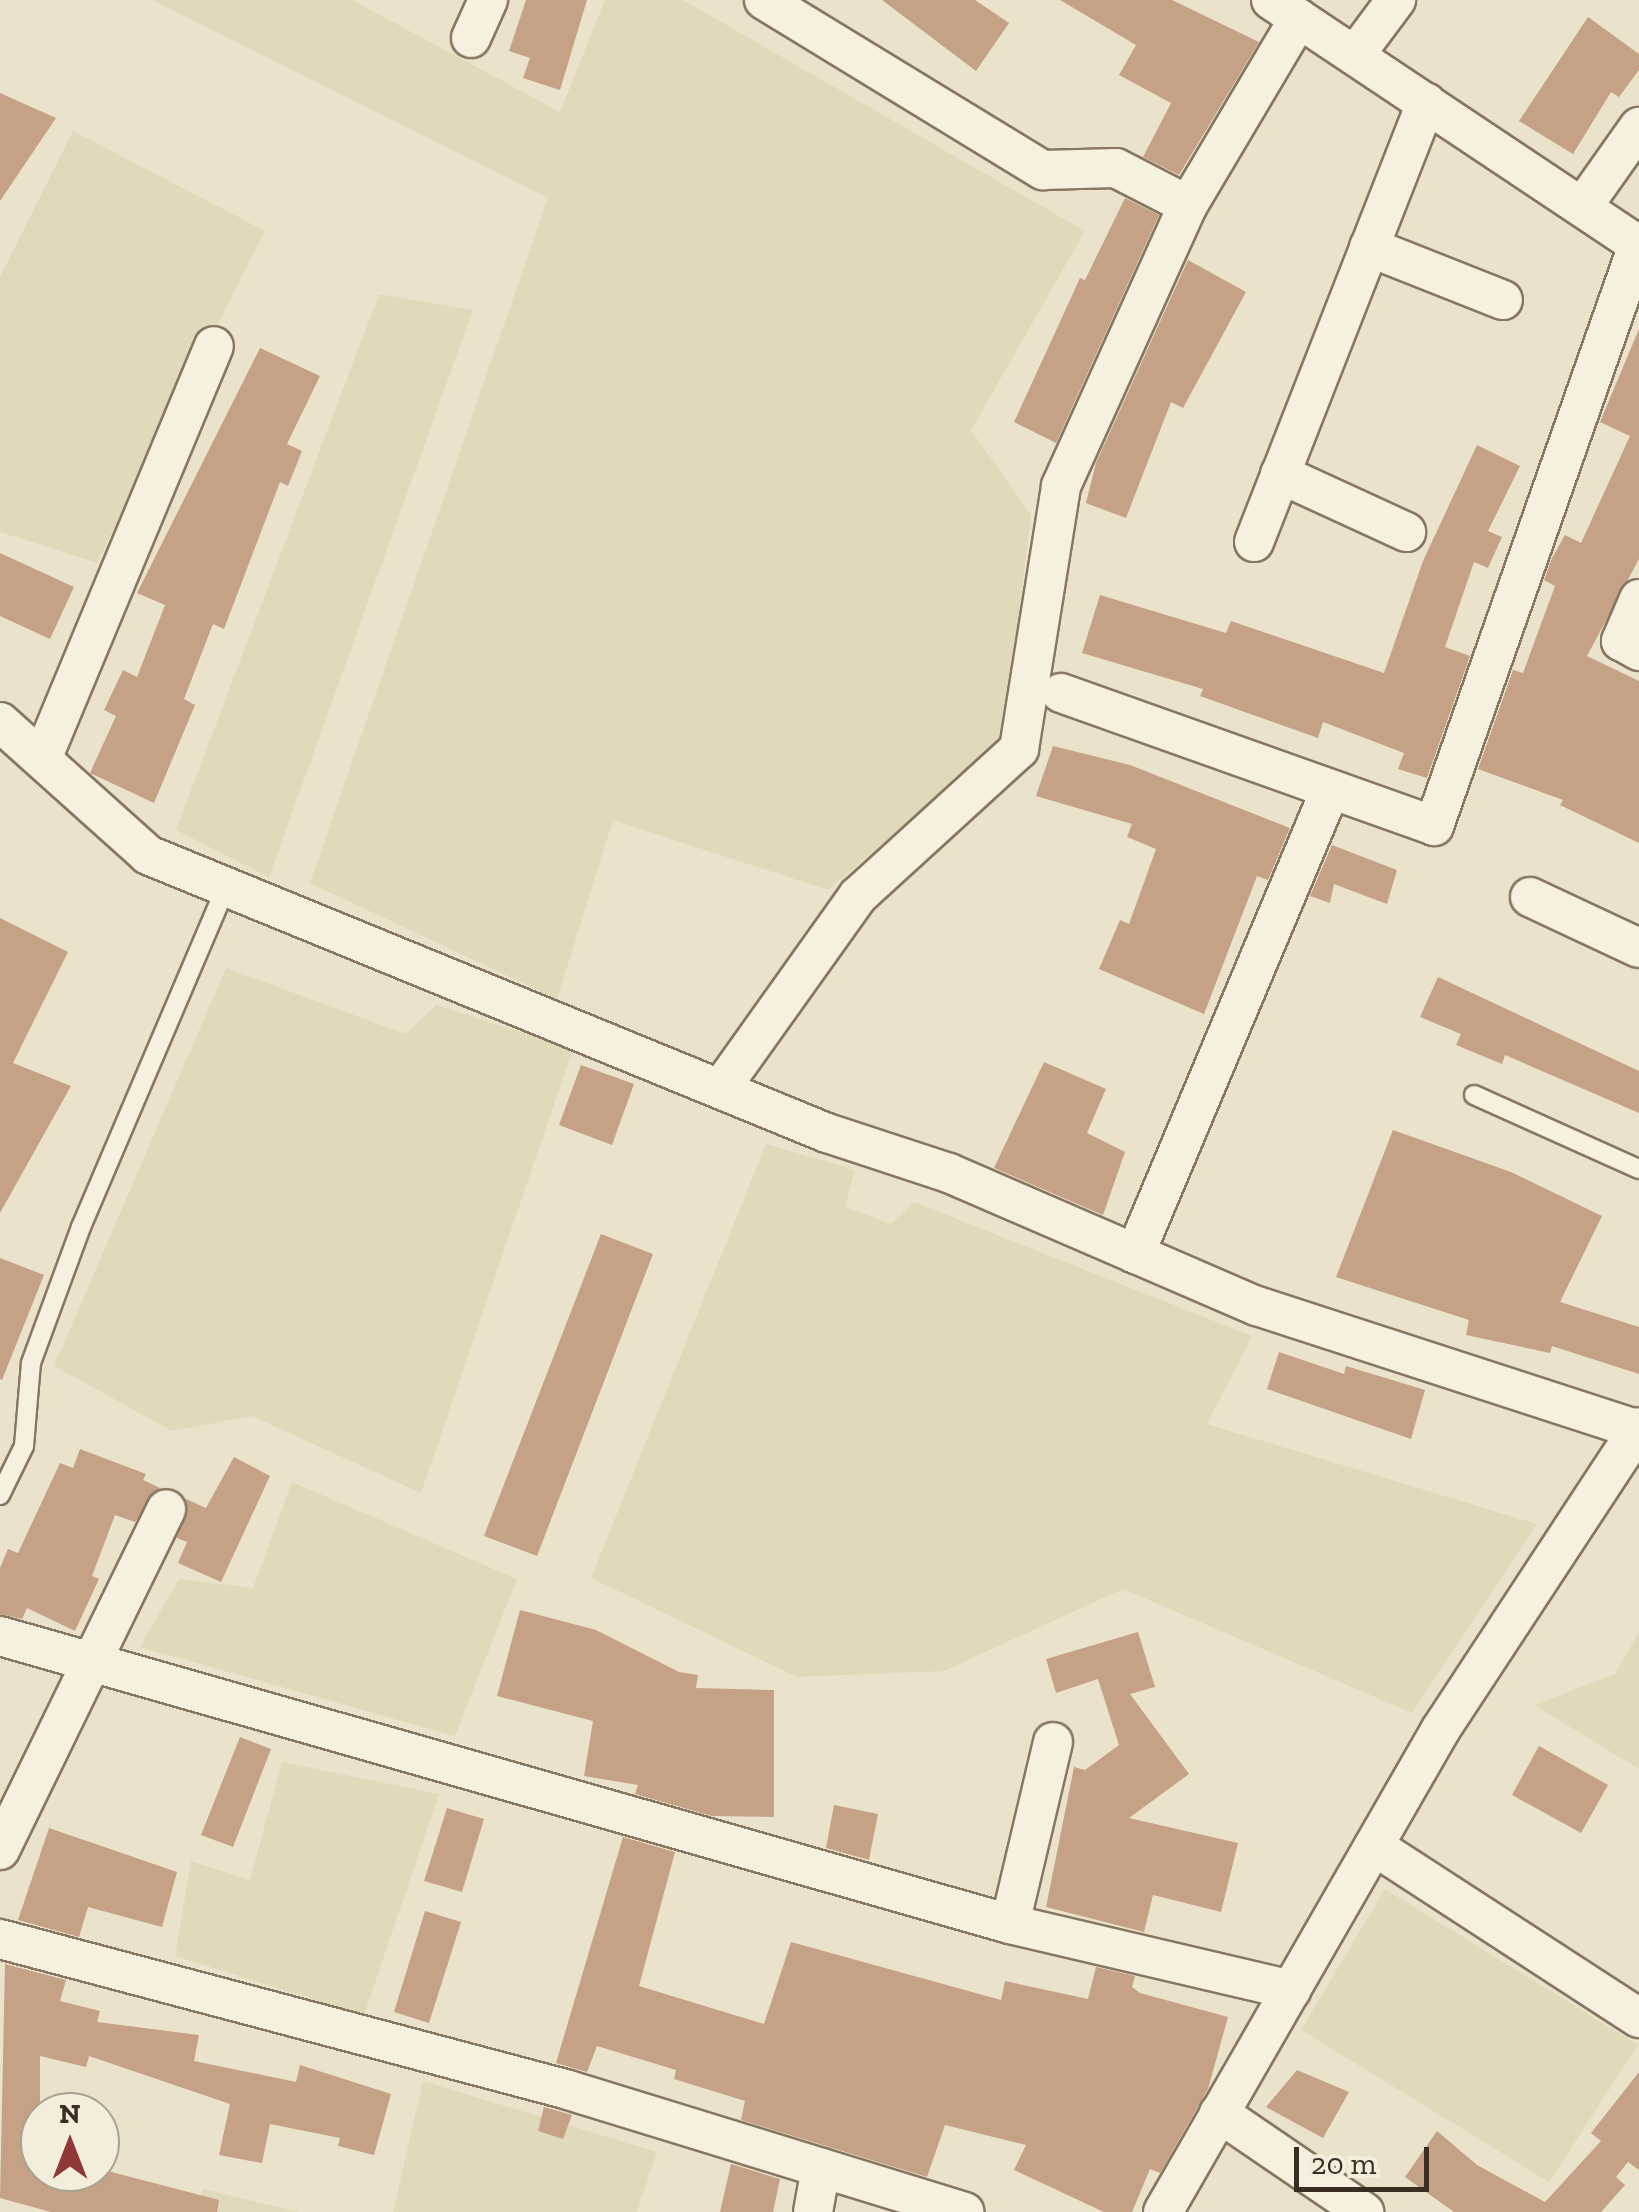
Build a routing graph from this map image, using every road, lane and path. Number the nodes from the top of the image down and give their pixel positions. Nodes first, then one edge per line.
1 (488, 0) edge
2 (764, 0) edge
3 (1396, 0) edge
4 (1285, 9) edge
5 (471, 38) dead end
6 (1355, 56) junction
7 (1426, 102) junction
8 (1639, 128) edge
9 (1188, 205) junction
10 (1582, 206) junction
11 (1639, 245) edge
12 (1369, 247) junction
13 (1503, 300) dead end
14 (214, 346) dead end
15 (1280, 474) junction
16 (1406, 532) dead end
17 (1254, 542) dead end
18 (1639, 598) edge
19 (1639, 650) edge
20 (1061, 693) dead end
21 (0, 722) edge
22 (42, 759) junction
23 (1329, 793) junction
24 (226, 887) junction
25 (1530, 897) dead end
26 (1639, 948) edge
27 (721, 1088) junction
28 (1474, 1094) dead end
29 (1639, 1169) edge
30 (1135, 1254) junction
31 (1638, 1428) edge
32 (0, 1495) edge
33 (166, 1509) dead end
34 (0, 1636) edge
35 (89, 1659) junction
36 (1053, 1742) dead end
37 (1374, 1846) junction
38 (0, 1850) edge
39 (1010, 1924) junction
40 (0, 1938) edge
41 (1291, 1990) junction
42 (1639, 2018) edge
43 (1219, 2113) junction
44 (821, 2168) junction
45 (812, 2212) edge
46 (964, 2212) edge
47 (1163, 2212) edge
48 (1364, 2212) edge

1 - 5 street
2 - 9 street
3 - 6 street
4 - 6 street
4 - 9 street
6 - 7 street
7 - 10 street
7 - 12 street
8 - 10 street
9 - 27 street
10 - 11 street
11 - 23 street
12 - 13 street
12 - 15 street
14 - 22 street
15 - 16 street
15 - 17 street
18 - 19 street
20 - 23 street
21 - 22 street
22 - 24 street
23 - 30 street
24 - 27 street
24 - 32 lane
25 - 26 street
27 - 30 street
28 - 29 lane
30 - 31 street
31 - 37 street
33 - 35 street
34 - 35 street
35 - 38 street
35 - 39 street
36 - 39 street
37 - 41 street
37 - 42 street
39 - 41 street
40 - 44 street
41 - 43 street
43 - 47 street
43 - 48 street
44 - 45 street
44 - 46 street

